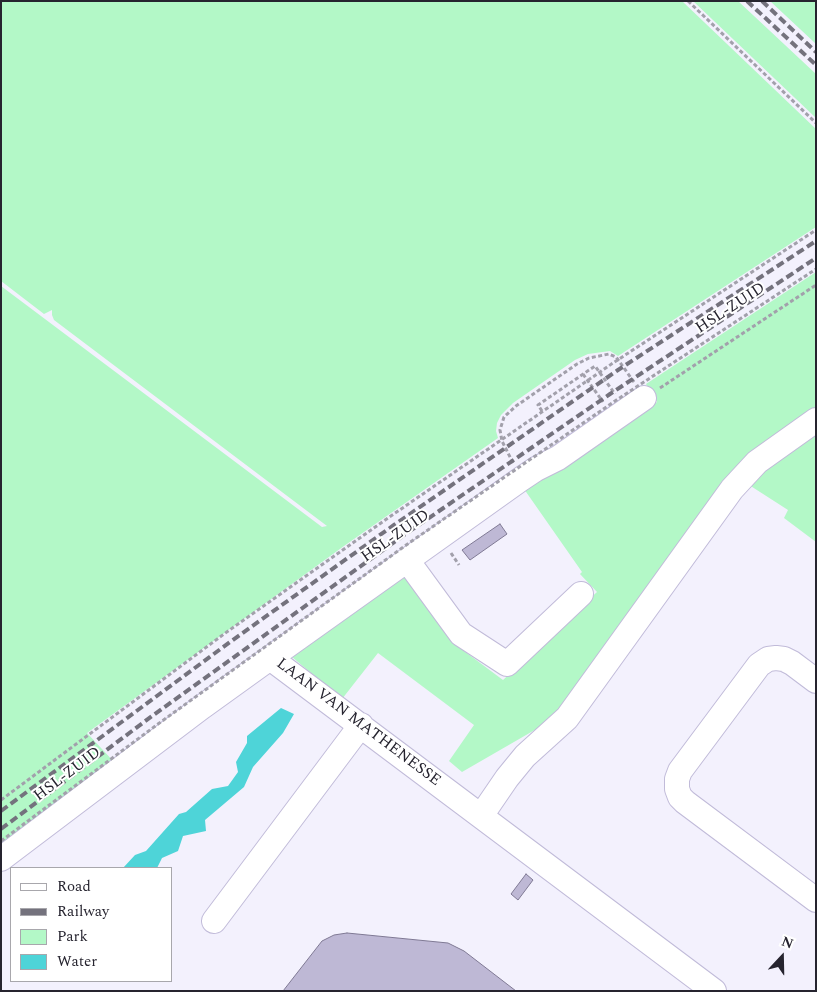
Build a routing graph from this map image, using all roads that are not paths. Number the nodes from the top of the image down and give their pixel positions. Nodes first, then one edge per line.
1 (627, 408) road end
2 (816, 420) edge
3 (408, 560) junction
4 (581, 594) dead end
5 (270, 658) junction
6 (816, 681) edge
7 (361, 725) junction
8 (481, 816) junction
9 (1, 859) edge
10 (816, 900) edge
11 (214, 921) dead end
12 (714, 991) edge

1 - 3 street
2 - 8 street
3 - 4 street
3 - 5 street
5 - 7 street, LAAN VAN MATHENESSE
5 - 9 street, LAAN VAN MATHENESSE
6 - 10 street
7 - 8 street, LAAN VAN MATHENESSE
7 - 11 street
8 - 12 street, LAAN VAN MATHENESSE

